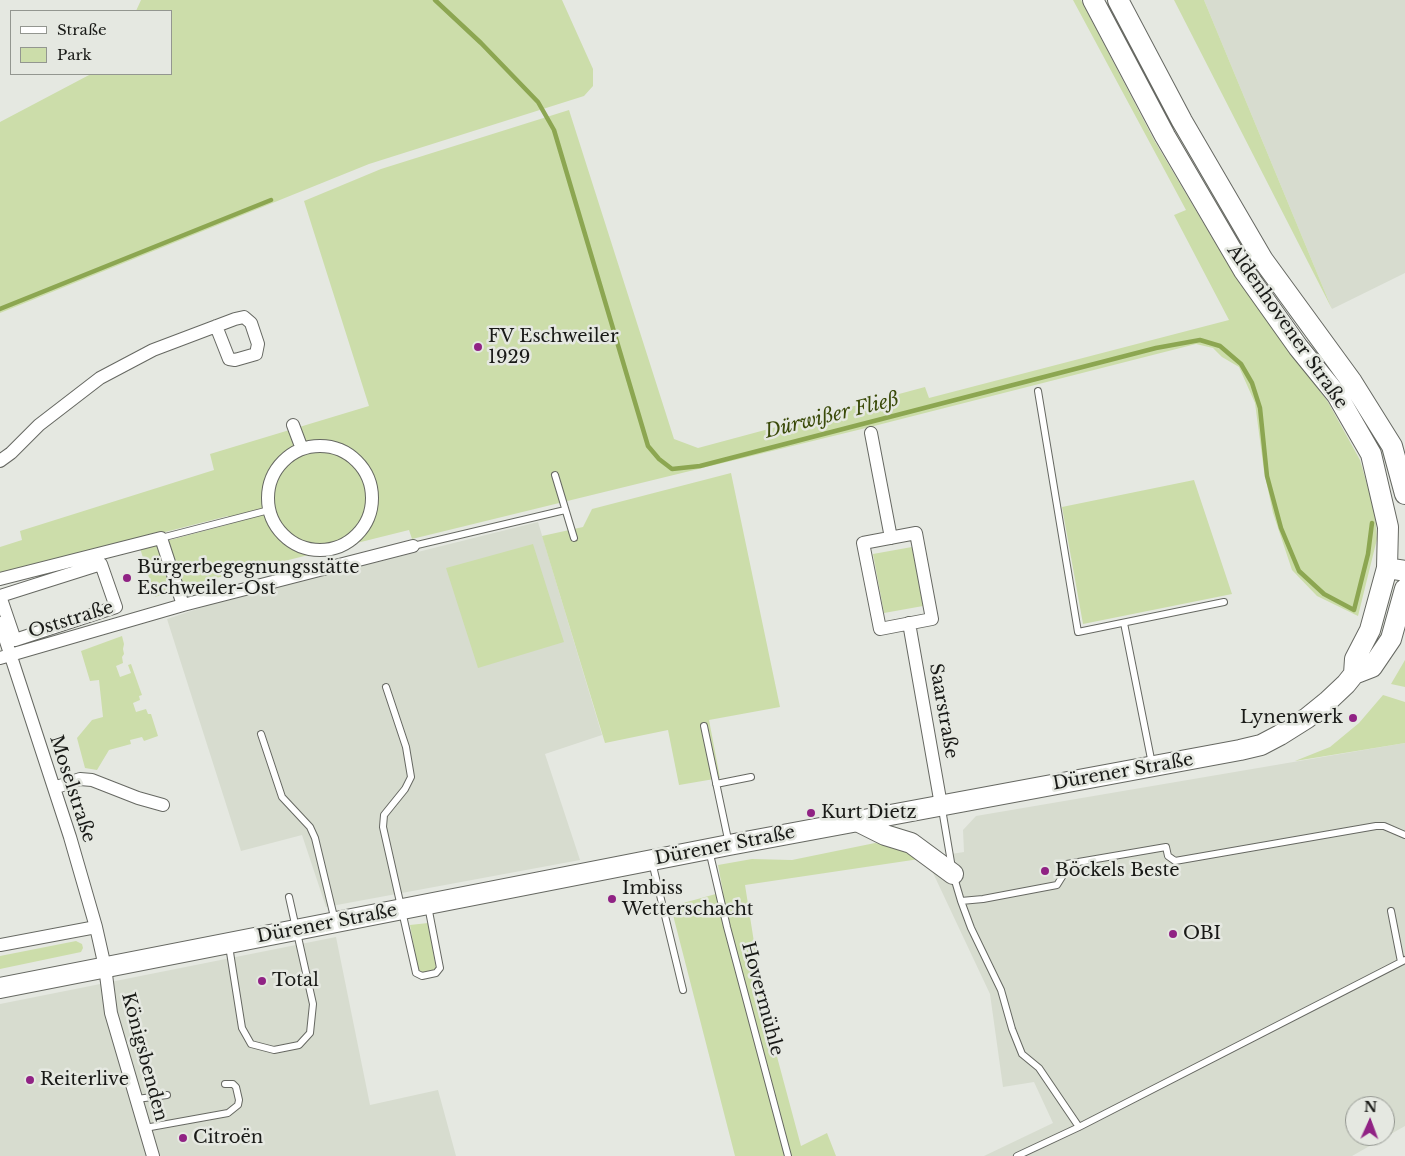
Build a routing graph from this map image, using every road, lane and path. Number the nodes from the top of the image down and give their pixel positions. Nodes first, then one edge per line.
1 (1093, 0) edge
2 (1118, 0) edge
3 (216, 326) dead end
4 (1038, 391) dead end
5 (293, 425) dead end
6 (872, 433) dead end
7 (302, 449) junction
8 (0, 461) edge
9 (555, 475) dead end
10 (1405, 494) edge
11 (269, 510) junction
12 (566, 510) junction
13 (162, 538) junction
14 (574, 538) dead end
15 (891, 538) junction
16 (412, 546) joint
17 (332, 549) junction
18 (1396, 561) edge
19 (89, 562) junction
20 (338, 566) junction
21 (0, 579) edge
22 (1405, 589) edge
23 (0, 595) edge
24 (1224, 602) dead end
25 (183, 605) junction
26 (104, 610) junction
27 (0, 623) edge
28 (909, 623) junction
29 (1124, 623) junction
30 (1405, 625) edge
31 (110, 626) junction
32 (1391, 639) junction
33 (5, 657) edge
34 (1354, 674) junction
35 (386, 687) dead end
36 (704, 726) dead end
37 (261, 734) dead end
38 (1152, 766) junction
39 (751, 777) dead end
40 (716, 784) junction
41 (54, 788) junction
42 (163, 805) dead end
43 (941, 805) junction
44 (857, 821) junction
45 (1405, 835) edge
46 (729, 845) junction
47 (709, 849) junction
48 (652, 861) junction
49 (953, 874) junction
50 (289, 897) dead end
51 (961, 901) junction
52 (428, 904) junction
53 (401, 909) junction
54 (1391, 911) dead end
55 (335, 922) junction
56 (96, 927) junction
57 (296, 930) junction
58 (228, 943) junction
59 (0, 945) edge
60 (1403, 961) edge
61 (105, 967) junction
62 (0, 988) edge
63 (683, 990) dead end
64 (225, 1084) dead end
65 (167, 1095) dead end
66 (137, 1099) junction
67 (1079, 1127) junction
68 (145, 1128) junction
69 (153, 1156) edge
70 (788, 1156) edge
71 (1017, 1156) edge

1 - 18 main road, Aldenhovener Straße
2 - 10 main road, Aldenhovener Straße
3 - 8 street
4 - 29 lane
5 - 7 street
6 - 15 street
7 - 11 street
7 - 17 street
9 - 12 lane
11 - 13 lane
11 - 17 street
12 - 14 lane
12 - 16 lane
13 - 19 street
13 - 25 street
15 - 28 street
15 - 28 street
16 - 20 street, Oststraße
17 - 20 street
18 - 34 main road, Aldenhovener Straße
19 - 21 street
19 - 23 street
19 - 26 street
20 - 25 street, Oststraße
22 - 32 main road, Dürener Straße
23 - 26 street
24 - 29 lane
25 - 31 street, Oststraße
26 - 31 street
27 - 33 street, Moselstraße
28 - 43 street, Saarstraße
29 - 38 lane
30 - 32 main road
31 - 33 street, Oststraße
32 - 34 main road, Dürener Straße
33 - 41 street, Moselstraße
34 - 38 main road, Dürener Straße
35 - 53 lane
36 - 40 lane
37 - 55 lane
38 - 43 main road, Dürener Straße
39 - 40 lane
40 - 46 lane
41 - 42 street
41 - 56 street, Moselstraße
43 - 44 main road, Dürener Straße
43 - 49 lane
44 - 46 main road, Dürener Straße
44 - 49 main road
45 - 51 lane
46 - 47 main road, Dürener Straße
47 - 48 main road, Dürener Straße
47 - 70 lane, Hovermühle
48 - 52 main road, Dürener Straße
48 - 63 lane
49 - 51 lane
50 - 57 lane
51 - 67 lane
52 - 53 main road, Dürener Straße
52 - 53 lane
53 - 55 main road, Dürener Straße
54 - 60 lane
55 - 57 main road, Dürener Straße
56 - 59 street
56 - 61 street, Moselstraße
57 - 58 main road, Dürener Straße
57 - 58 lane
58 - 61 main road, Dürener Straße
60 - 67 lane
61 - 62 main road, Dürener Straße
61 - 66 street, Königsbenden
64 - 68 lane
65 - 66 lane
66 - 68 street, Königsbenden
67 - 71 lane
68 - 69 street, Königsbenden

